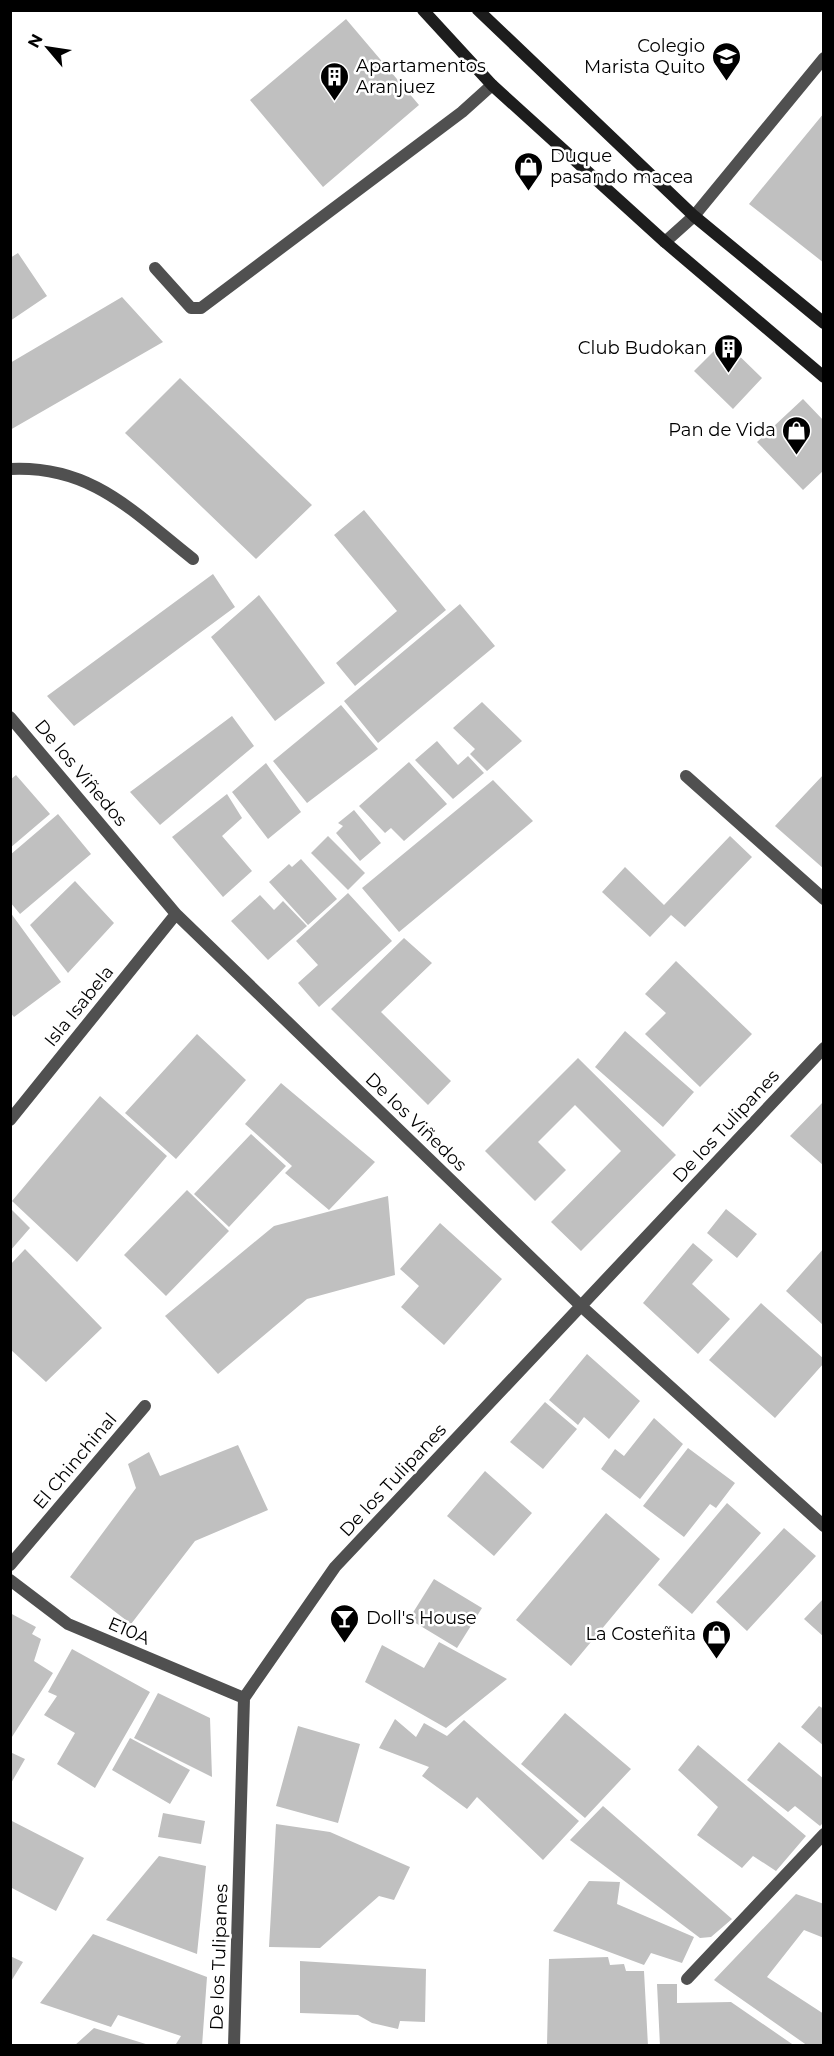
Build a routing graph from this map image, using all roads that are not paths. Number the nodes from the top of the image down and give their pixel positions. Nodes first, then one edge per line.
1 (423, 10) edge
2 (478, 10) edge
3 (824, 58) edge
4 (492, 85) junction
5 (694, 216) junction
6 (665, 242) junction
7 (155, 268) dead end
8 (824, 324) edge
9 (824, 377) edge
10 (10, 469) edge
11 (193, 560) dead end
12 (10, 717) edge
13 (686, 776) dead end
14 (824, 899) edge
15 (176, 914) junction
16 (824, 1047) edge
17 (10, 1119) edge
18 (581, 1306) junction
19 (145, 1406) dead end
20 (824, 1526) edge
21 (10, 1566) edge
22 (10, 1580) edge
23 (244, 1698) junction
24 (824, 1834) edge
25 (687, 1979) dead end
26 (234, 2046) edge

1 - 4 street
2 - 5 street
3 - 5 street
4 - 6 street
4 - 7 street
5 - 6 street
5 - 8 street
6 - 9 street
10 - 11 street
12 - 15 street, De los Viñedos
13 - 14 street
15 - 17 street, Isla Isabela
15 - 18 street, De los Viñedos
16 - 18 street, De los Tulipanes
18 - 20 street, De los Viñedos
18 - 23 street, De los Tulipanes
19 - 21 street, El Chinchinal
22 - 23 street, E10A
23 - 26 street, De los Tulipanes
24 - 25 street

